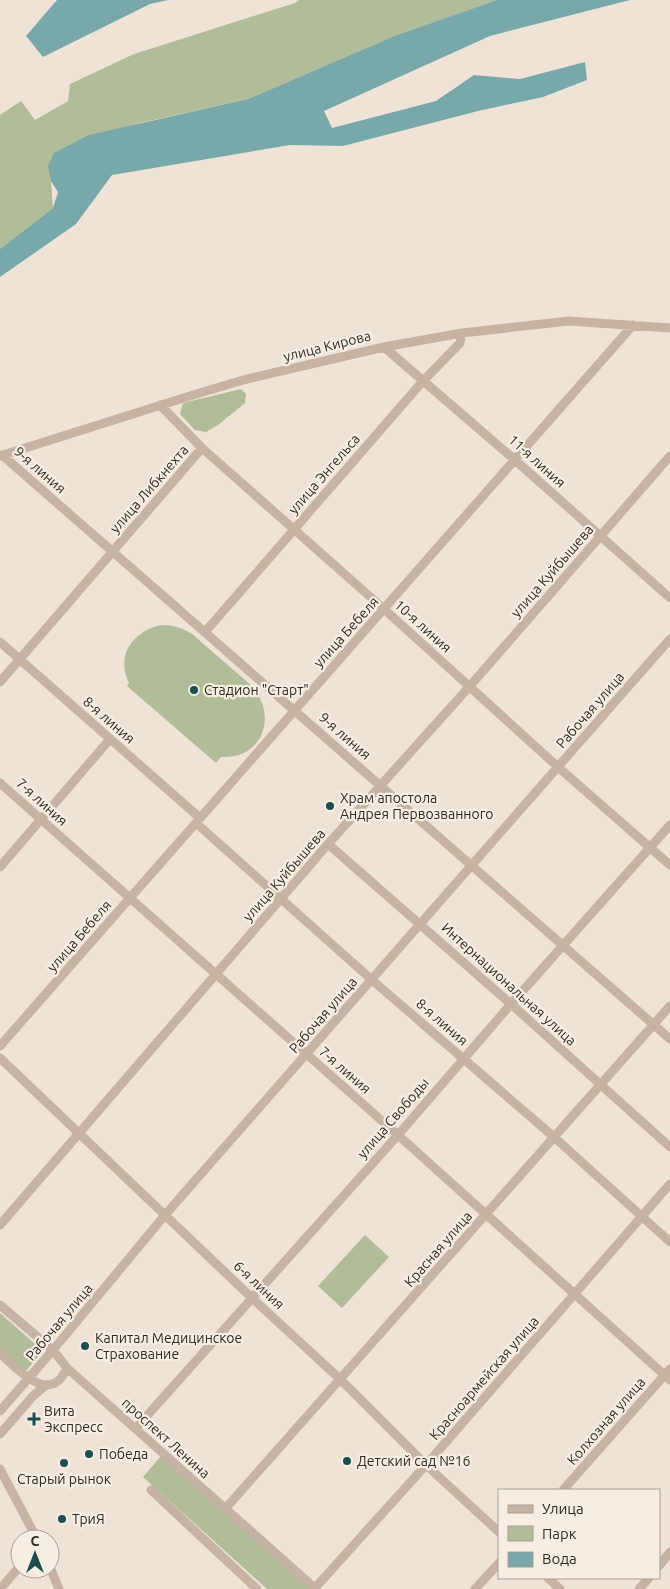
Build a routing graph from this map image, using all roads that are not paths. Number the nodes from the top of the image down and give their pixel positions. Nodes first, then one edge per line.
1 (633, 325) junction
2 (670, 328) edge
3 (462, 333) junction
4 (384, 347) junction
5 (423, 380) junction
6 (160, 405) junction
7 (202, 448) junction
8 (1, 456) edge
9 (670, 456) edge
10 (515, 460) junction
11 (294, 530) junction
12 (600, 536) junction
13 (115, 550) junction
14 (670, 598) edge
15 (384, 609) junction
16 (205, 632) junction
17 (670, 639) edge
18 (0, 642) edge
19 (20, 659) junction
20 (0, 682) edge
21 (470, 686) junction
22 (295, 710) junction
23 (110, 739) junction
24 (558, 767) junction
25 (0, 784) edge
26 (381, 786) junction
27 (41, 820) junction
28 (198, 820) junction
29 (670, 825) edge
30 (328, 844) junction
31 (651, 848) junction
32 (670, 865) edge
33 (472, 866) junction
34 (0, 867) edge
35 (130, 899) junction
36 (281, 899) junction
37 (421, 924) junction
38 (563, 945) junction
39 (216, 974) junction
40 (372, 980) junction
41 (511, 1004) junction
42 (670, 1006) edge
43 (653, 1024) junction
44 (670, 1039) edge
45 (0, 1046) edge
46 (307, 1055) junction
47 (0, 1058) edge
48 (463, 1059) junction
49 (600, 1084) junction
50 (78, 1133) junction
51 (398, 1135) junction
52 (554, 1137) junction
53 (670, 1147) edge
54 (670, 1184) edge
55 (487, 1214) junction
56 (165, 1215) junction
57 (642, 1217) junction
58 (0, 1225) edge
59 (670, 1242) edge
60 (575, 1295) junction
61 (252, 1298) junction
62 (0, 1305) edge
63 (53, 1350) junction
64 (0, 1354) edge
65 (67, 1368) junction
66 (668, 1375) edge
67 (28, 1378) junction
68 (341, 1380) junction
69 (46, 1385) junction
70 (0, 1411) edge
71 (136, 1428) junction
72 (0, 1434) edge
73 (426, 1465) junction
74 (0, 1469) edge
75 (564, 1489) edge
76 (151, 1490) dead end
77 (225, 1509) junction
78 (32, 1529) edge
79 (498, 1531) edge
80 (670, 1552) edge
81 (498, 1564) edge
82 (660, 1565) edge
83 (10, 1578) edge
84 (549, 1579) edge
85 (647, 1579) edge
86 (316, 1588) edge
87 (0, 1589) edge
88 (257, 1589) edge
89 (475, 1589) edge
90 (560, 1589) edge
91 (639, 1589) edge

1 - 2 street, улица Кирова
1 - 3 street, улица Кирова
1 - 10 street, улица Бебеля
3 - 4 street, улица Кирова
3 - 5 street, улица Энгельса
4 - 5 street, 11-я линия
4 - 6 street, улица Кирова
5 - 10 street, 11-я линия
5 - 11 street, улица Энгельса
6 - 7 street, 10-я линия
6 - 8 street, улица Кирова
7 - 11 street, 10-я линия
7 - 13 street, улица Либкнехта
8 - 13 street, 9-я линия
9 - 12 street, улица Куйбышева
10 - 12 street, 11-я линия
10 - 15 street, улица Бебеля
11 - 15 street, 10-я линия
11 - 16 street, улица Энгельса
12 - 14 street, 11-я линия
12 - 21 street, улица Куйбышева
13 - 16 street, 9-я линия
13 - 19 street, улица Либкнехта
15 - 21 street, 10-я линия
15 - 22 street, улица Бебеля
16 - 22 street, 9-я линия
17 - 24 street, Рабочая улица
18 - 19 street, 8-я линия
19 - 20 street
19 - 23 street, 8-я линия
21 - 24 street, 10-я линия
21 - 26 street, улица Куйбышева
22 - 26 street, 9-я линия
22 - 28 street, улица Бебеля
23 - 27 street
23 - 28 street, 8-я линия
24 - 31 street, 10-я линия
24 - 33 street, Рабочая улица
25 - 27 street, 7-я линия
26 - 30 street, улица Куйбышева
26 - 33 street, 9-я линия
27 - 34 street
27 - 35 street, 7-я линия
28 - 35 street, улица Бебеля
28 - 36 street, 8-я линия
29 - 31 street, улица Свободы
30 - 36 street, улица Куйбышева
30 - 37 street, Интернациональная улица
31 - 32 street, 10-я линия
31 - 38 street, улица Свободы
33 - 37 street, Рабочая улица
33 - 38 street, 9-я линия
35 - 39 street, 7-я линия
35 - 45 street, улица Бебеля
36 - 39 street, улица Куйбышева
36 - 40 street, 8-я линия
37 - 40 street, Рабочая улица
37 - 41 street, Интернациональная улица
38 - 41 street, улица Свободы
38 - 43 street, 9-я линия
39 - 46 street, 7-я линия
39 - 50 street, улица Куйбышева
40 - 46 street, Рабочая улица
40 - 48 street, 8-я линия
41 - 48 street, улица Свободы
41 - 49 street, Интернациональная улица
42 - 43 street, Красная улица
43 - 44 street, 9-я линия
43 - 49 street, Красная улица
46 - 51 street, 7-я линия
46 - 56 street, Рабочая улица
47 - 50 street, 6-я линия
48 - 51 street, улица Свободы
48 - 52 street, 8-я линия
49 - 52 street, Красная улица
49 - 53 street, Интернациональная улица
50 - 56 street, 6-я линия
50 - 58 street, улица Куйбышева
51 - 55 street, 7-я линия
51 - 61 street, улица Свободы
52 - 55 street, Красная улица
52 - 57 street, 8-я линия
54 - 57 street, Красноармейская улица
55 - 60 street, 7-я линия
55 - 68 street, Красная улица
56 - 61 street, 6-я линия
56 - 63 street, Рабочая улица
57 - 59 street, 8-я линия
57 - 60 street, Красноармейская улица
60 - 66 street, 7-я линия
60 - 73 street, Красноармейская улица
61 - 68 street, 6-я линия
61 - 71 street, улица Свободы
62 - 63 street, проспект Ленина
63 - 65 street, проспект Ленина
63 - 67 street, Рабочая улица
64 - 67 street
65 - 69 street
65 - 71 street, проспект Ленина
66 - 75 street, Колхозная улица
67 - 69 street
67 - 70 street, Рабочая улица
68 - 73 street, 6-я линия
68 - 77 street, Красная улица
69 - 72 street
71 - 77 street, проспект Ленина
73 - 79 street, 6-я линия
73 - 86 street, Красноармейская улица
74 - 78 street
76 - 88 street
77 - 86 street, проспект Ленина
80 - 82 street
81 - 89 street
83 - 87 street
84 - 90 street
85 - 91 street

